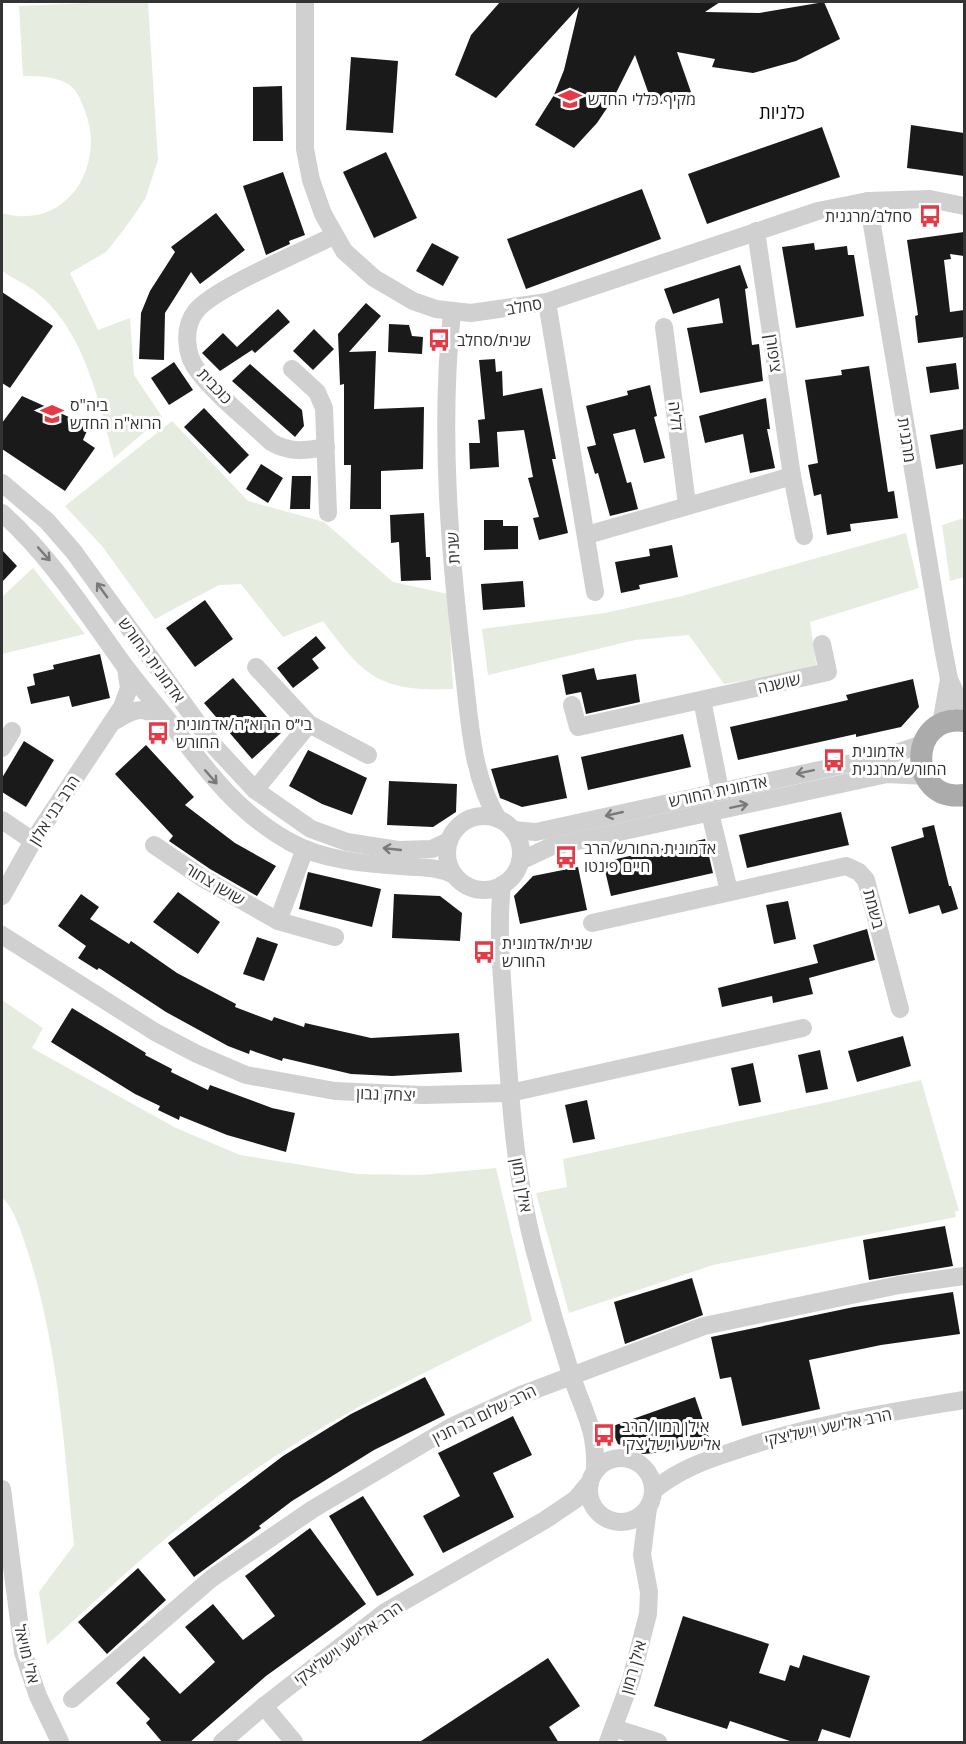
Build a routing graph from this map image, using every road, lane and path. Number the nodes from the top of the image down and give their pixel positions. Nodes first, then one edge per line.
1 (305, 2) edge
2 (868, 201) junction
3 (964, 206) edge
4 (756, 231) junction
5 (333, 236) junction
6 (547, 302) junction
7 (452, 313) junction
8 (664, 327) dead end
9 (292, 369) dead end
10 (326, 447) junction
11 (792, 476) junction
12 (2, 483) edge
13 (687, 504) junction
14 (2, 513) edge
15 (328, 513) dead end
16 (587, 535) junction
17 (804, 536) dead end
18 (595, 592) dead end
19 (822, 644) dead end
20 (125, 667) junction
21 (256, 667) dead end
22 (949, 679) junction
23 (702, 700) junction
24 (572, 705) dead end
25 (964, 712) edge
26 (964, 721) edge
27 (309, 724) junction
28 (941, 724) junction
29 (108, 725) junction
30 (173, 727) junction
31 (12, 731) dead end
32 (923, 744) junction
33 (2, 748) edge
34 (368, 755) dead end
35 (925, 776) junction
36 (480, 781) junction
37 (255, 790) junction
38 (720, 790) junction
39 (957, 795) edge
40 (710, 813) junction
41 (964, 815) edge
42 (498, 819) junction
43 (2, 820) edge
44 (462, 824) junction
45 (513, 831) junction
46 (33, 841) junction
47 (448, 841) junction
48 (154, 845) dead end
49 (305, 849) junction
50 (520, 861) junction
51 (454, 875) junction
52 (502, 885) junction
53 (476, 890) junction
54 (729, 891) junction
55 (2, 896) edge
56 (278, 921) junction
57 (592, 923) dead end
58 (2, 934) edge
59 (335, 937) dead end
60 (500, 937) junction
61 (900, 1009) dead end
62 (803, 1028) dead end
63 (510, 1093) junction
64 (964, 1276) edge
65 (571, 1374) junction
66 (964, 1400) edge
67 (591, 1424) junction
68 (628, 1459) junction
69 (694, 1464) junction
70 (593, 1477) junction
71 (2, 1489) edge
72 (654, 1490) junction
73 (648, 1508) junction
74 (607, 1518) junction
75 (545, 1520) junction
76 (642, 1555) junction
77 (72, 1699) dead end
78 (264, 1706) junction
79 (611, 1735) edge
80 (60, 1743) edge
81 (222, 1743) edge
82 (294, 1743) edge
83 (658, 1743) edge

1 - 5 street, סחלב
2 - 3 street, סחלב
2 - 4 street, סחלב
2 - 22 street, מרגנית
4 - 6 street, סחלב
4 - 11 street, ציפורן
5 - 7 street, סחלב
5 - 10 street, כוכבית
6 - 7 street, סחלב
6 - 16 street
7 - 36 street, שנית
8 - 13 street, דליה
9 - 10 street
10 - 15 street
11 - 13 street
11 - 17 street, ציפורן
37 -> 12 street, אדמונית החורש
13 - 16 street
14 -> 20 street, אדמונית החורש
16 - 18 street
19 - 23 street, שושנה
20 - 29 street, הרב בני אלון
20 - 30 street, אדמונית החורש
21 - 27 street
22 - 25 street, מרגנית
22 - 28 street, מרגנית
23 - 24 street, שושנה
23 - 38 street
26 - 28 main road
27 - 34 street
27 - 37 street
28 - 32 main road
29 - 30 street, הרב בני אלון
29 - 46 street, הרב בני אלון
30 -> 49 street, אדמונית החורש
31 - 33 street
32 - 35 main road
32 -> 38 street, אדמונית החורש
35 - 39 main road
40 -> 35 street, אדמונית החורש
36 - 42 street, שנית
36 - 44 street, שנית
47 -> 37 street, אדמונית החורש
38 -> 45 street, אדמונית החורש
39 - 41 main road
40 - 50 street, אדמונית החורש
40 - 54 street
42 - 44 street
42 - 45 street
43 - 46 street
44 - 47 street
45 - 50 street
46 - 55 street, הרב בני אלון
47 - 51 street
48 - 56 street, שושן צחור
49 - 51 street, אדמונית החורש
49 - 56 street
50 - 52 street
51 - 53 street
52 - 53 street
52 - 60 street, אילן רמון
53 - 60 street, אילן רמון
54 - 57 street, בשמת
54 - 61 street, בשמת
56 - 59 street, שושן צחור
58 - 63 street, יצחק נבון
60 - 63 street, אילן רמון
62 - 63 street, יצחק נבון
63 - 65 street, אילן רמון
64 - 65 street, הרב שלום בר חנין
65 - 67 street, אילן רמון
65 - 77 street, הרב שלום בר חנין
66 - 69 street, הרב אלישע וישליצקי
67 - 68 street, אילן רמון
67 - 70 street, אילן רמון
68 - 69 street, הרב אלישע וישליצקי
68 - 70 street
68 - 72 street
69 - 72 street, הרב אלישע וישליצקי
70 - 74 street
70 - 75 street, הרב אלישע וישליצקי
71 - 80 street, אלי מויאל
72 - 73 street
73 - 74 street
73 - 76 street, אילן רמון
74 - 75 street, הרב אלישע וישליצקי
74 - 76 street, אילן רמון
75 - 78 street, הרב אלישע וישליצקי
76 - 79 street, אילן רמון
78 - 81 street, הרב אלישע וישליצקי
78 - 82 street
79 - 83 street

